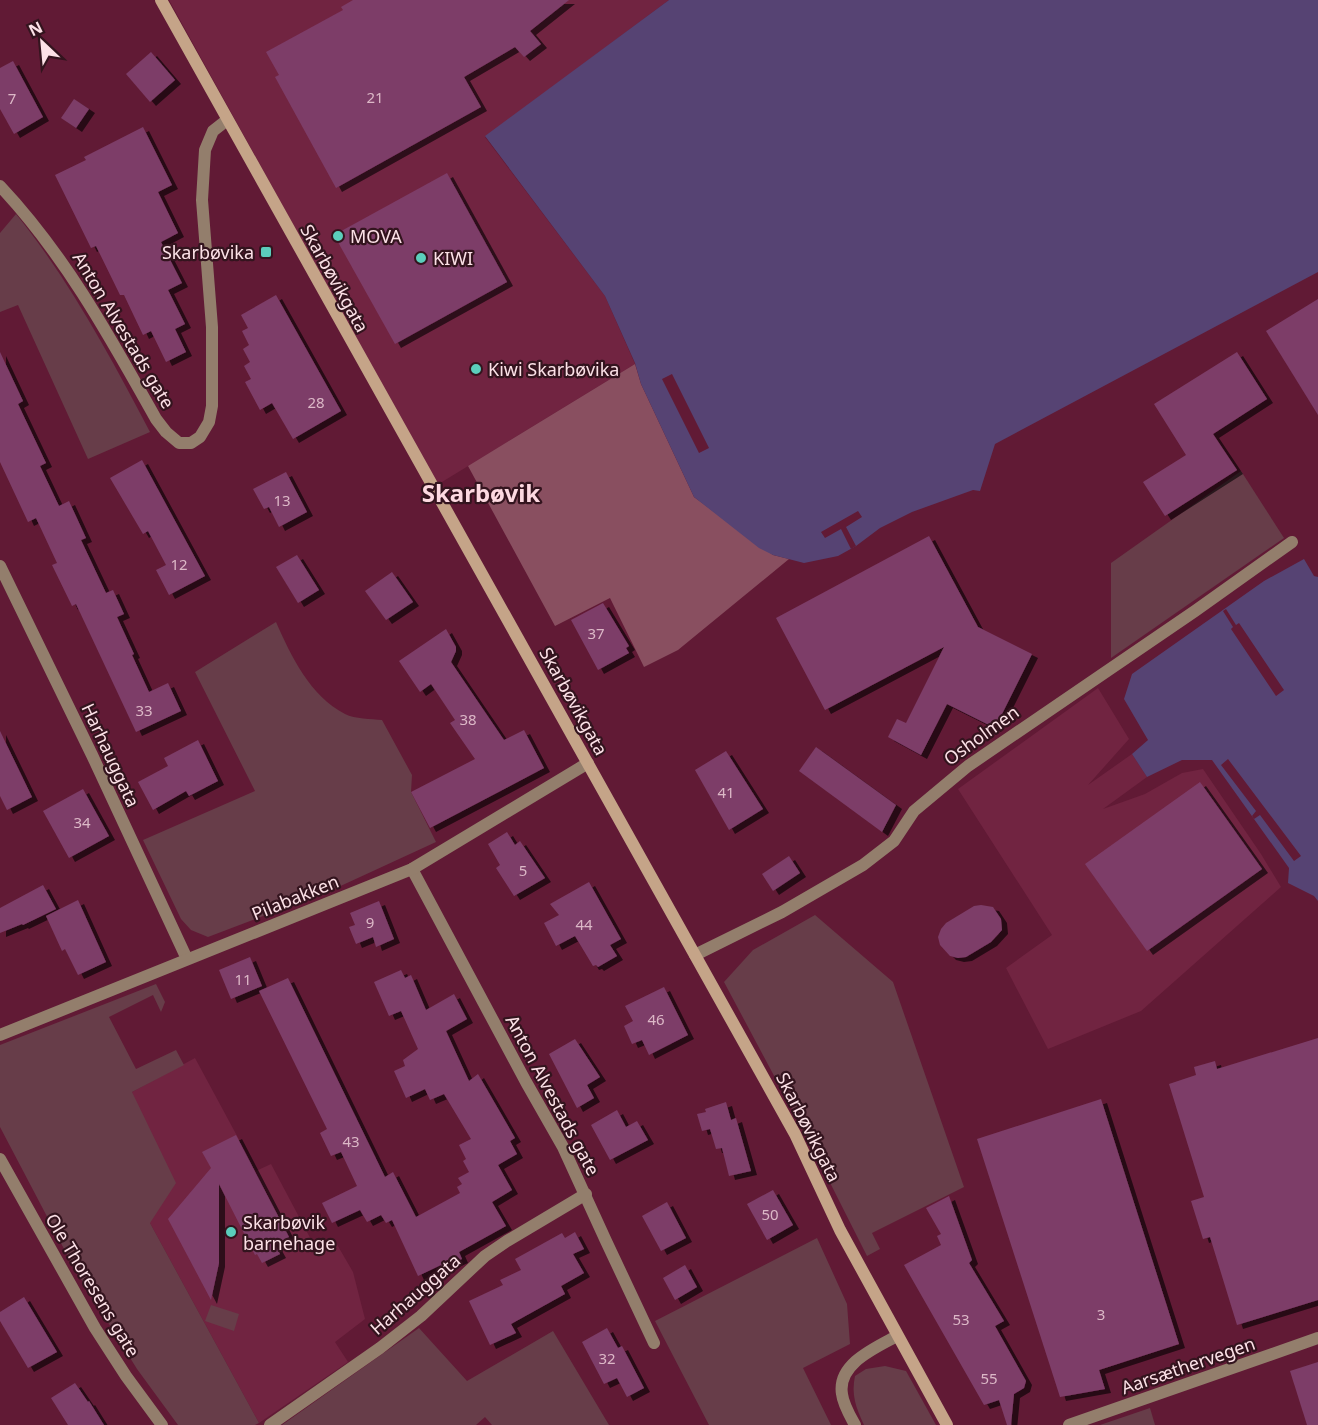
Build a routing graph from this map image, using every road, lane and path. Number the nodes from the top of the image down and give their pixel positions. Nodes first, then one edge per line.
1 (160, 0) edge
2 (226, 120) junction
3 (0, 186) edge
4 (1292, 542) dead end
5 (0, 566) edge
6 (588, 763) junction
7 (412, 869) junction
8 (694, 955) junction
9 (187, 959) junction
10 (0, 1035) edge
11 (0, 1159) edge
12 (586, 1194) junction
13 (897, 1336) junction
14 (1318, 1338) edge
15 (654, 1343) dead end
16 (162, 1425) edge
17 (270, 1425) edge
18 (855, 1425) edge
19 (947, 1425) edge
20 (1069, 1425) edge

1 - 2 main road, Skarbøvikgata
2 - 3 street, Anton Alvestads gate
2 - 6 main road, Skarbøvikgata
4 - 8 street, Osholmen
5 - 9 street, Harhauggata
6 - 7 street, Pilabakken
6 - 8 main road, Skarbøvikgata
7 - 9 street, Pilabakken
7 - 12 street, Anton Alvestads gate
8 - 13 main road, Skarbøvikgata
9 - 10 street, Pilabakken
11 - 16 street, Ole Thoresens gate
12 - 15 street, Anton Alvestads gate
12 - 17 street, Harhauggata
13 - 18 street
13 - 19 main road, Skarbøvikgata
14 - 20 street, Aarsæthervegen

